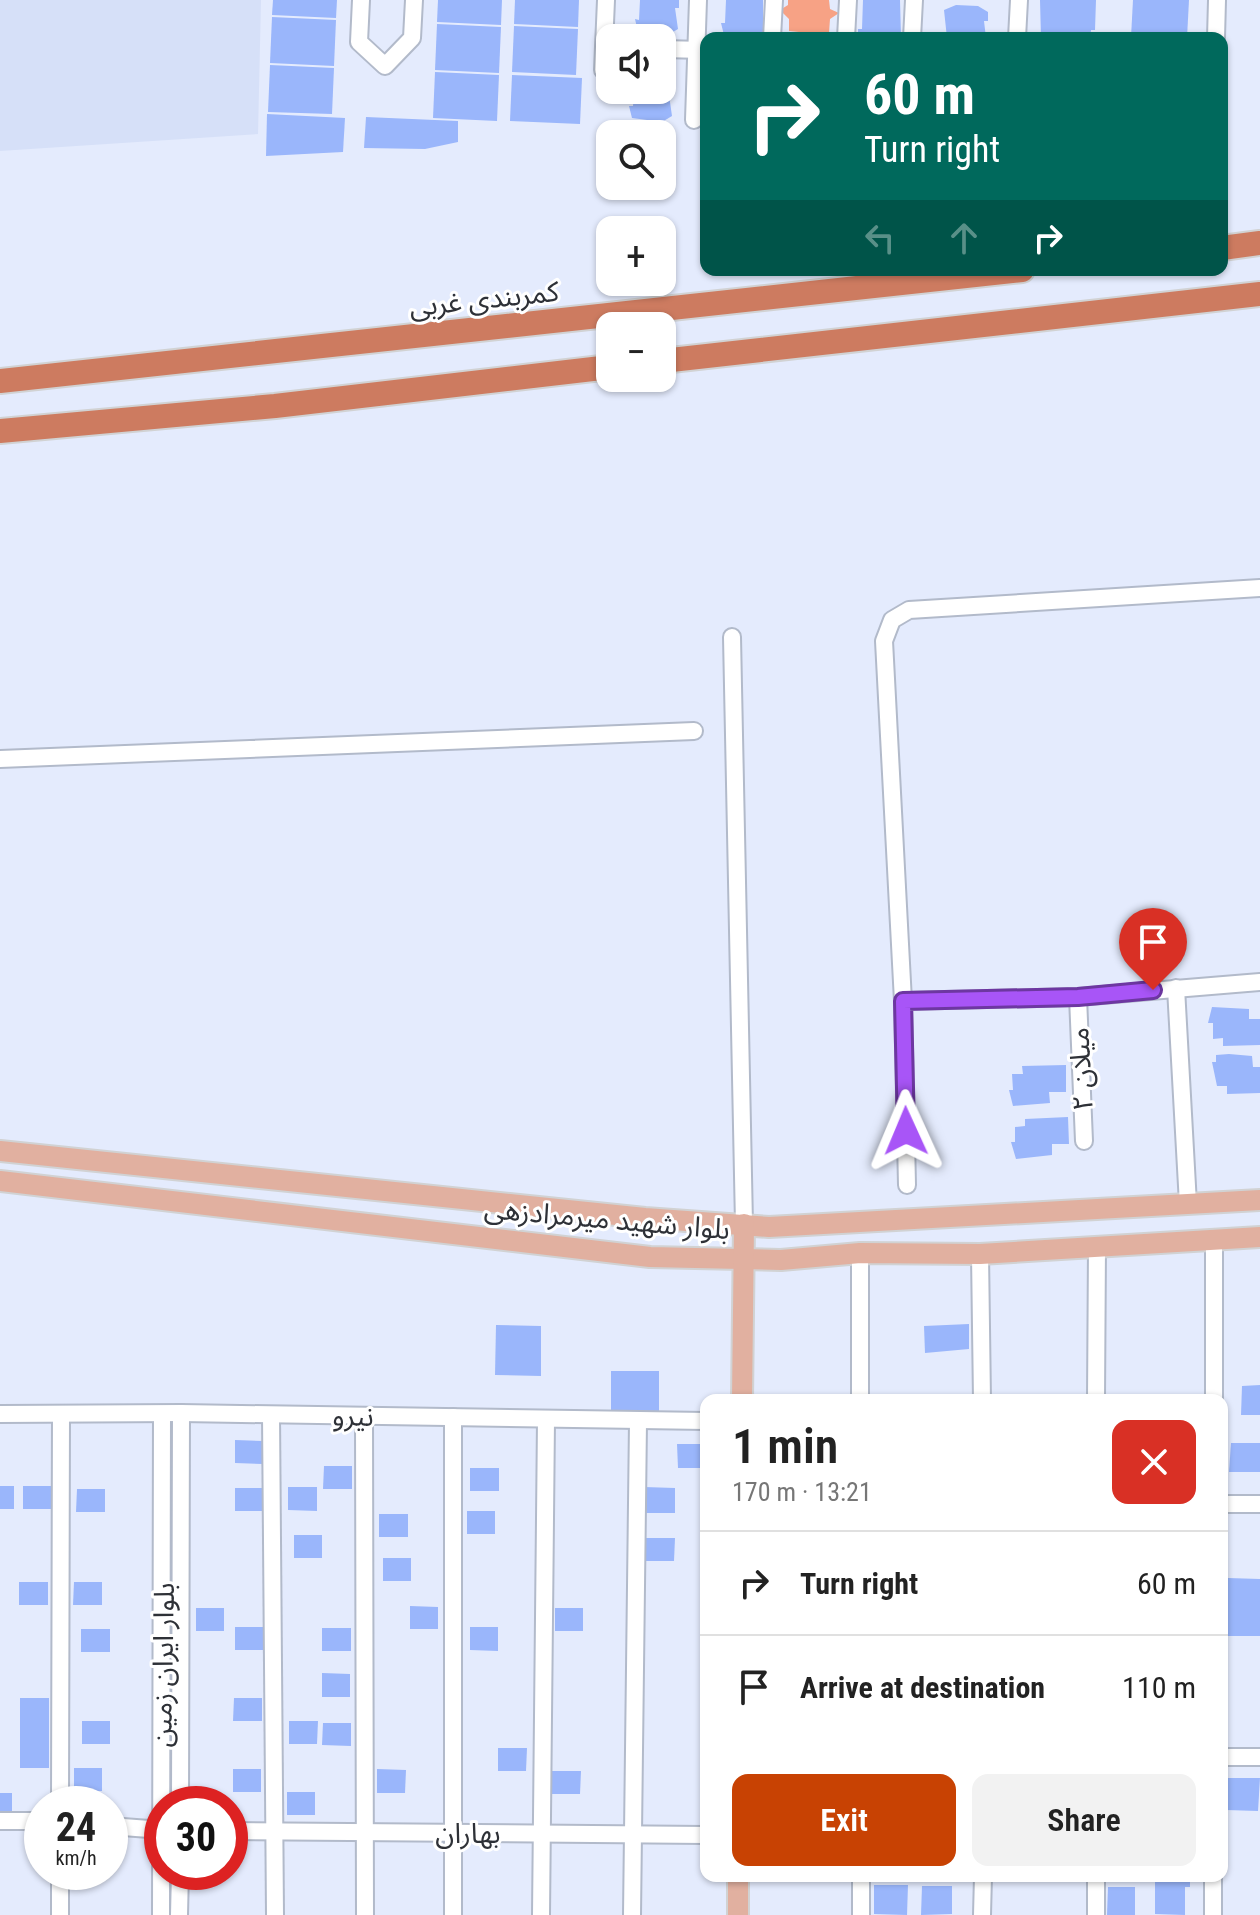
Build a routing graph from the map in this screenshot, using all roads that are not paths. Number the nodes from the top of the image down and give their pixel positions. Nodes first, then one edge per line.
1 (361, 0) edge
2 (414, 0) edge
3 (606, 0) edge
4 (698, 0) edge
5 (774, 0) edge
6 (848, 0) edge
7 (914, 0) edge
8 (1019, 0) edge
9 (1217, 0) edge
10 (605, 24) edge
11 (772, 32) edge
12 (846, 32) edge
13 (912, 32) edge
14 (1017, 32) edge
15 (1216, 32) edge
16 (700, 33) edge
17 (676, 49) edge
18 (700, 50) edge
19 (700, 60) edge
20 (694, 120) dead end
21 (1260, 243) edge
22 (1228, 247) edge
23 (967, 276) edge
24 (1260, 294) edge
25 (676, 359) edge
26 (596, 369) edge
27 (0, 381) edge
28 (0, 431) edge
29 (1260, 588) edge
30 (732, 637) dead end
31 (694, 731) dead end
32 (0, 759) edge
33 (1260, 982) edge
34 (1176, 988) junction
35 (1078, 997) junction
36 (903, 1001) junction
37 (1084, 1141) dead end
38 (0, 1151) edge
39 (0, 1181) edge
40 (907, 1185) dead end
41 (1260, 1200) edge
42 (1188, 1204) junction
43 (744, 1224) junction
44 (1260, 1237) edge
45 (1214, 1240) junction
46 (1097, 1247) junction
47 (860, 1253) junction
48 (980, 1254) junction
49 (742, 1259) junction
50 (742, 1394) edge
51 (860, 1394) edge
52 (982, 1394) edge
53 (1096, 1394) edge
54 (1214, 1394) edge
55 (181, 1413) junction
56 (0, 1414) edge
57 (61, 1414) junction
58 (162, 1414) junction
59 (271, 1415) junction
60 (364, 1416) junction
61 (453, 1417) junction
62 (546, 1420) junction
63 (700, 1421) edge
64 (638, 1422) junction
65 (1228, 1504) edge
66 (1260, 1504) edge
67 (1228, 1757) edge
68 (1260, 1757) edge
69 (60, 1786) edge
70 (162, 1786) edge
71 (180, 1786) edge
72 (0, 1821) edge
73 (24, 1821) edge
74 (248, 1831) edge
75 (276, 1832) junction
76 (365, 1833) junction
77 (454, 1833) junction
78 (542, 1834) junction
79 (700, 1835) edge
80 (634, 1836) junction
81 (738, 1882) edge
82 (861, 1882) edge
83 (983, 1882) edge
84 (1096, 1882) edge
85 (1213, 1882) edge
86 (60, 1890) edge
87 (161, 1890) edge
88 (180, 1890) edge
89 (60, 1915) edge
90 (161, 1915) edge
91 (179, 1915) edge
92 (275, 1915) edge
93 (365, 1915) edge
94 (453, 1915) edge
95 (541, 1915) edge
96 (632, 1915) edge
97 (738, 1915) edge
98 (861, 1915) edge
99 (982, 1915) edge
100 (1096, 1915) edge
101 (1213, 1915) edge

1 - 2 street
3 - 10 street
4 - 16 street
5 - 11 street
6 - 12 street
7 - 13 street
8 - 14 street
9 - 15 street
17 - 18 street
19 - 20 street
21 - 22 highway
23 - 27 highway, کمربندی غربی
24 - 25 highway
26 - 28 highway
29 - 36 street
30 - 43 street
31 - 32 street
33 - 34 street
34 - 35 street
34 - 42 street
35 - 36 street
35 - 37 street, میلان ۲
36 - 40 street
38 - 43 main road, بلوار شهید میرمرادزهی
39 - 49 main road, بلوار شهید میرمرادزهی
41 - 42 main road, بلوار شهید میرمرادزهی
42 - 43 main road, بلوار شهید میرمرادزهی
43 - 49 main road
44 - 45 main road, بلوار شهید میرمرادزهی
45 - 46 main road, بلوار شهید میرمرادزهی
45 - 54 street
46 - 48 main road, بلوار شهید میرمرادزهی
46 - 53 street
47 - 48 main road, بلوار شهید میرمرادزهی
47 - 49 main road, بلوار شهید میرمرادزهی
47 - 51 street
48 - 52 street
49 - 50 main road
55 - 58 street, نیرو
55 - 59 street, نیرو
55 - 71 street, بلوار ایران زمین
56 - 57 street, نیرو
57 - 58 street, نیرو
57 - 69 street
58 - 70 street, بلوار ایران زمین
59 - 60 street, نیرو
59 - 75 street
60 - 61 street, نیرو
60 - 76 street
61 - 62 street, نیرو
61 - 77 street
62 - 64 street, نیرو
62 - 78 street
63 - 64 street, نیرو
64 - 80 street
65 - 66 street
67 - 68 street
72 - 73 street
74 - 75 street, بهاران
75 - 76 street, بهاران
75 - 92 street
76 - 77 street, بهاران
76 - 93 street
77 - 78 street, بهاران
77 - 94 street
78 - 80 street, بهاران
78 - 95 street
79 - 80 street, بهاران
80 - 96 street
81 - 97 main road
82 - 98 street
83 - 99 street
84 - 100 street
85 - 101 street
86 - 89 street
87 - 90 street, بلوار ایران زمین
88 - 91 street

